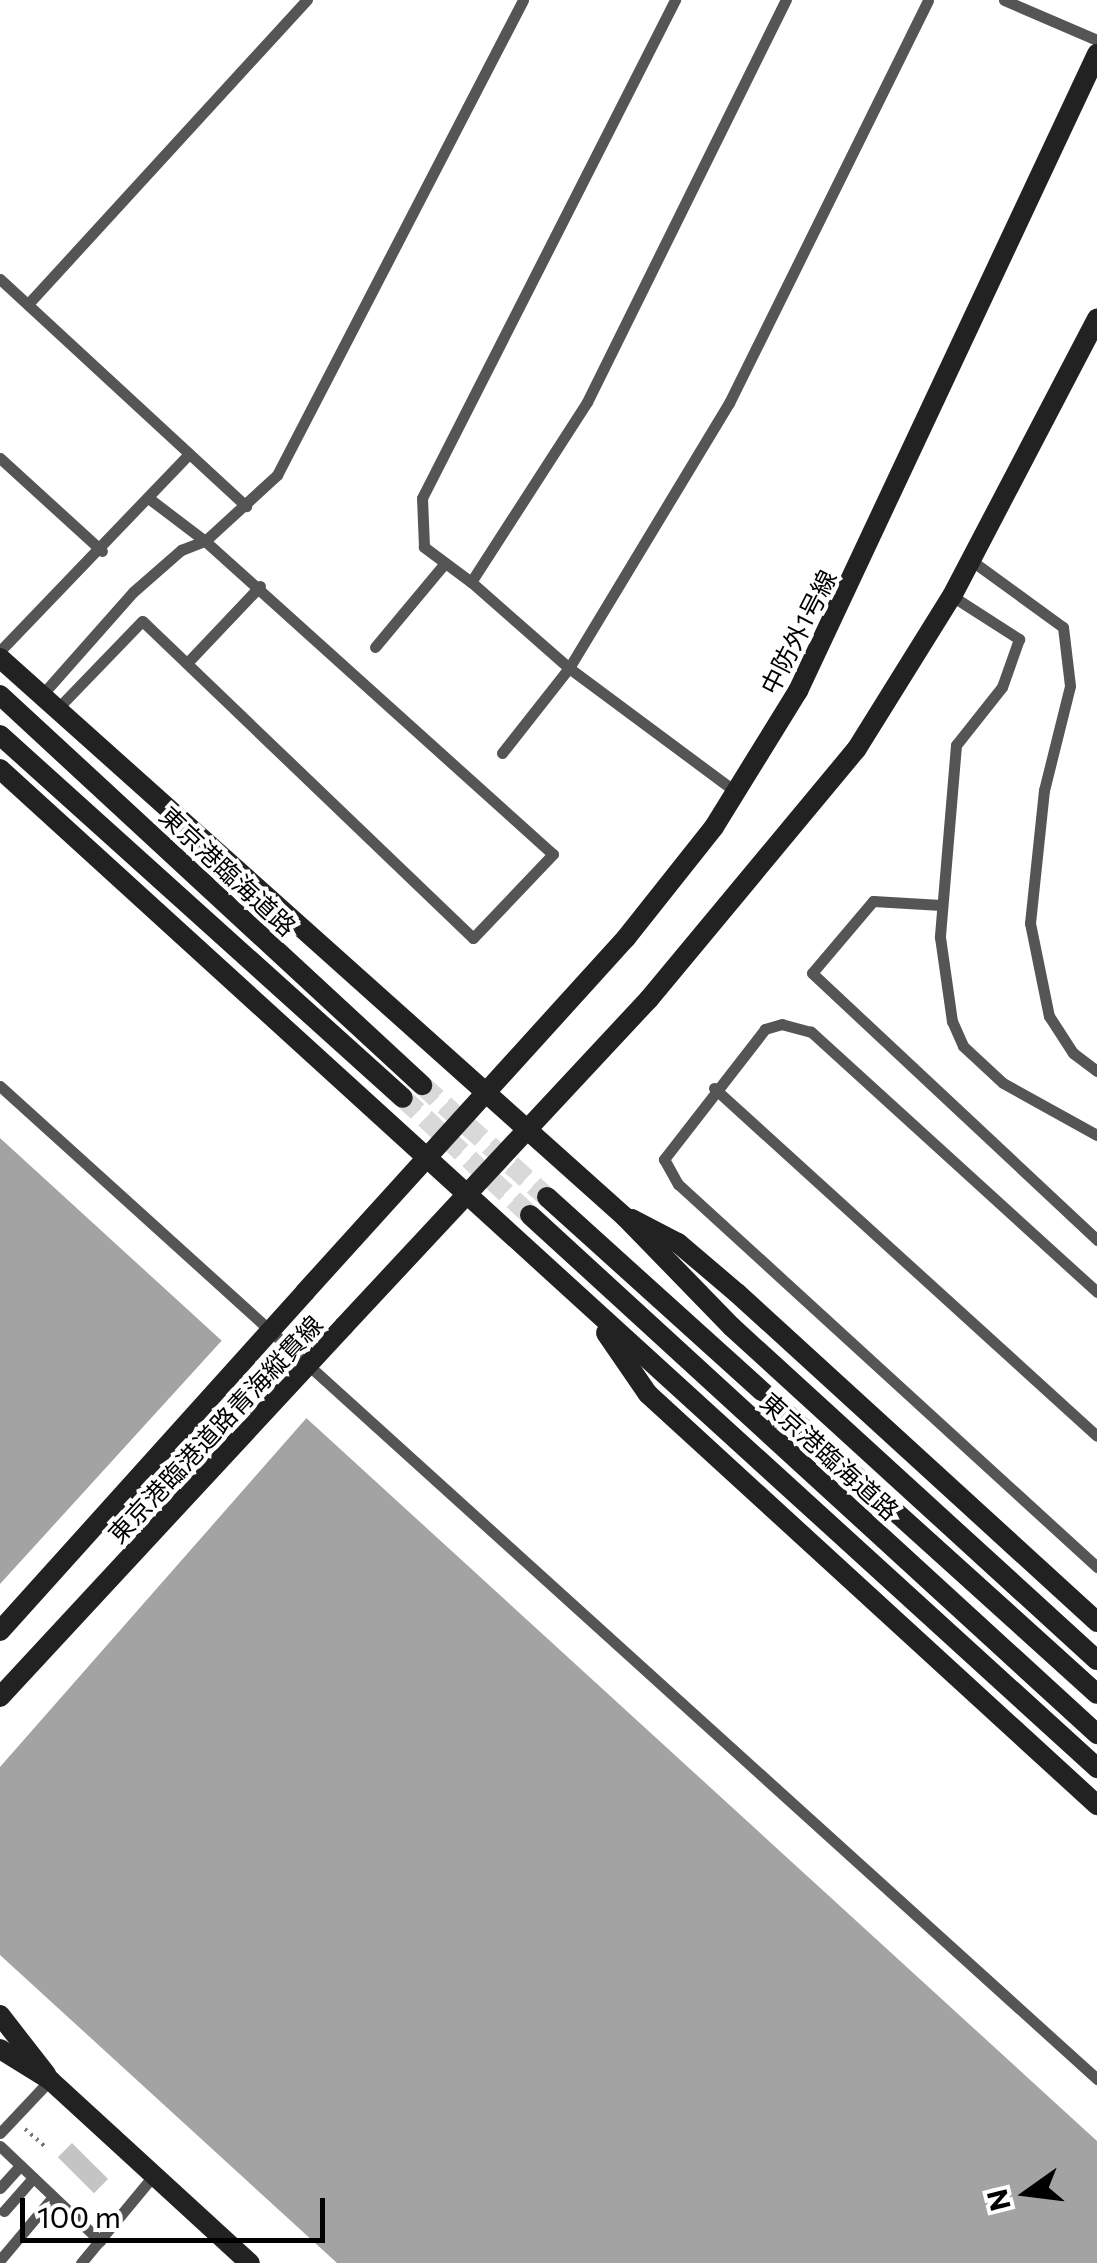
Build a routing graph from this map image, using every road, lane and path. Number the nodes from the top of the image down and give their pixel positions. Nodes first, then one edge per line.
1 (307, 0) edge
2 (523, 0) edge
3 (675, 0) edge
4 (786, 0) edge
5 (928, 0) edge
6 (1004, 0) edge
7 (1097, 40) edge
8 (1097, 54) edge
9 (0, 279) edge
10 (28, 304) junction
11 (1097, 319) edge
12 (189, 454) junction
13 (0, 458) edge
14 (150, 500) junction
15 (246, 506) junction
16 (205, 541) junction
17 (102, 551) junction
18 (972, 561) junction
19 (445, 562) junction
20 (471, 582) junction
21 (260, 586) junction
22 (952, 596) junction
23 (375, 648) dead end
24 (0, 655) edge
25 (187, 663) junction
26 (569, 668) junction
27 (0, 694) edge
28 (49, 703) junction
29 (0, 735) edge
30 (502, 753) dead end
31 (0, 769) edge
32 (736, 792) junction
33 (942, 906) junction
34 (1097, 1071) edge
35 (422, 1085) tunnel mouth
36 (0, 1086) edge
37 (714, 1088) junction
38 (487, 1093) junction
39 (402, 1098) tunnel mouth
40 (527, 1128) junction
41 (1097, 1134) edge
42 (427, 1159) junction
43 (465, 1193) junction
44 (547, 1197) tunnel mouth
45 (530, 1215) tunnel mouth
46 (625, 1217) junction
47 (1097, 1240) edge
48 (1097, 1292) edge
49 (586, 1303) junction
50 (1097, 1436) edge
51 (1097, 1568) edge
52 (1097, 1622) edge
53 (0, 1631) edge
54 (1097, 1660) edge
55 (1097, 1694) edge
56 (0, 1698) edge
57 (1097, 1734) edge
58 (1097, 1768) edge
59 (1097, 1805) edge
60 (0, 2016) edge
61 (0, 2049) edge
62 (50, 2080) junction
63 (1097, 2080) edge
64 (26, 2129) dead end
65 (0, 2133) edge
66 (48, 2150) dead end
67 (2, 2153) edge
68 (20, 2166) junction
69 (153, 2176) junction
70 (32, 2178) junction
71 (0, 2188) edge
72 (52, 2198) junction
73 (4, 2211) dead end
74 (100, 2240) junction
75 (238, 2259) edge
76 (0, 2260) edge
77 (81, 2263) edge

1 - 10 lane
2 - 15 lane
3 - 19 lane
4 - 20 lane
5 - 26 lane
6 - 7 lane
8 - 32 street, 中防外1号線
9 - 10 lane
10 - 12 lane
11 - 18 street
12 - 14 lane
12 - 15 lane
13 - 17 lane
14 - 16 lane
14 - 17 lane
15 - 16 lane
16 - 21 lane
16 - 28 lane
17 - 24 lane
18 - 22 street
18 - 34 lane
19 - 20 lane
19 - 23 lane
20 - 26 lane
21 - 25 lane
21 - 25 lane
22 - 33 lane
22 - 40 street
24 - 28 street
25 - 28 lane
26 - 30 lane
26 - 32 lane
27 - 35 street, 東京港臨海道路
28 - 38 street
29 - 39 street, 東京港臨海道路
31 - 42 street
32 - 38 street, 中防外1号線
33 - 41 lane
33 - 47 lane
36 - 63 lane
37 - 48 lane
37 - 50 lane
37 - 51 lane
38 - 40 street
38 - 42 street, 中防外1号線
40 - 43 street
40 - 46 street
42 - 43 street
42 - 53 street, 東京港臨港道路青海縦貫線, bridge
43 - 49 street
43 - 56 street, 東京港臨港道路青海縦貫線, bridge
44 - 55 street, 東京港臨海道路
45 - 57 street, 東京港臨海道路
46 - 52 street
46 - 54 street
49 - 58 street
49 - 59 street
60 - 62 street
61 - 62 street
62 - 65 lane
62 - 69 street
64 - 66 path
67 - 68 lane
68 - 70 lane
68 - 71 lane
69 - 74 lane
69 - 75 street
70 - 72 lane
70 - 73 lane
72 - 74 lane
72 - 76 lane
74 - 77 lane

